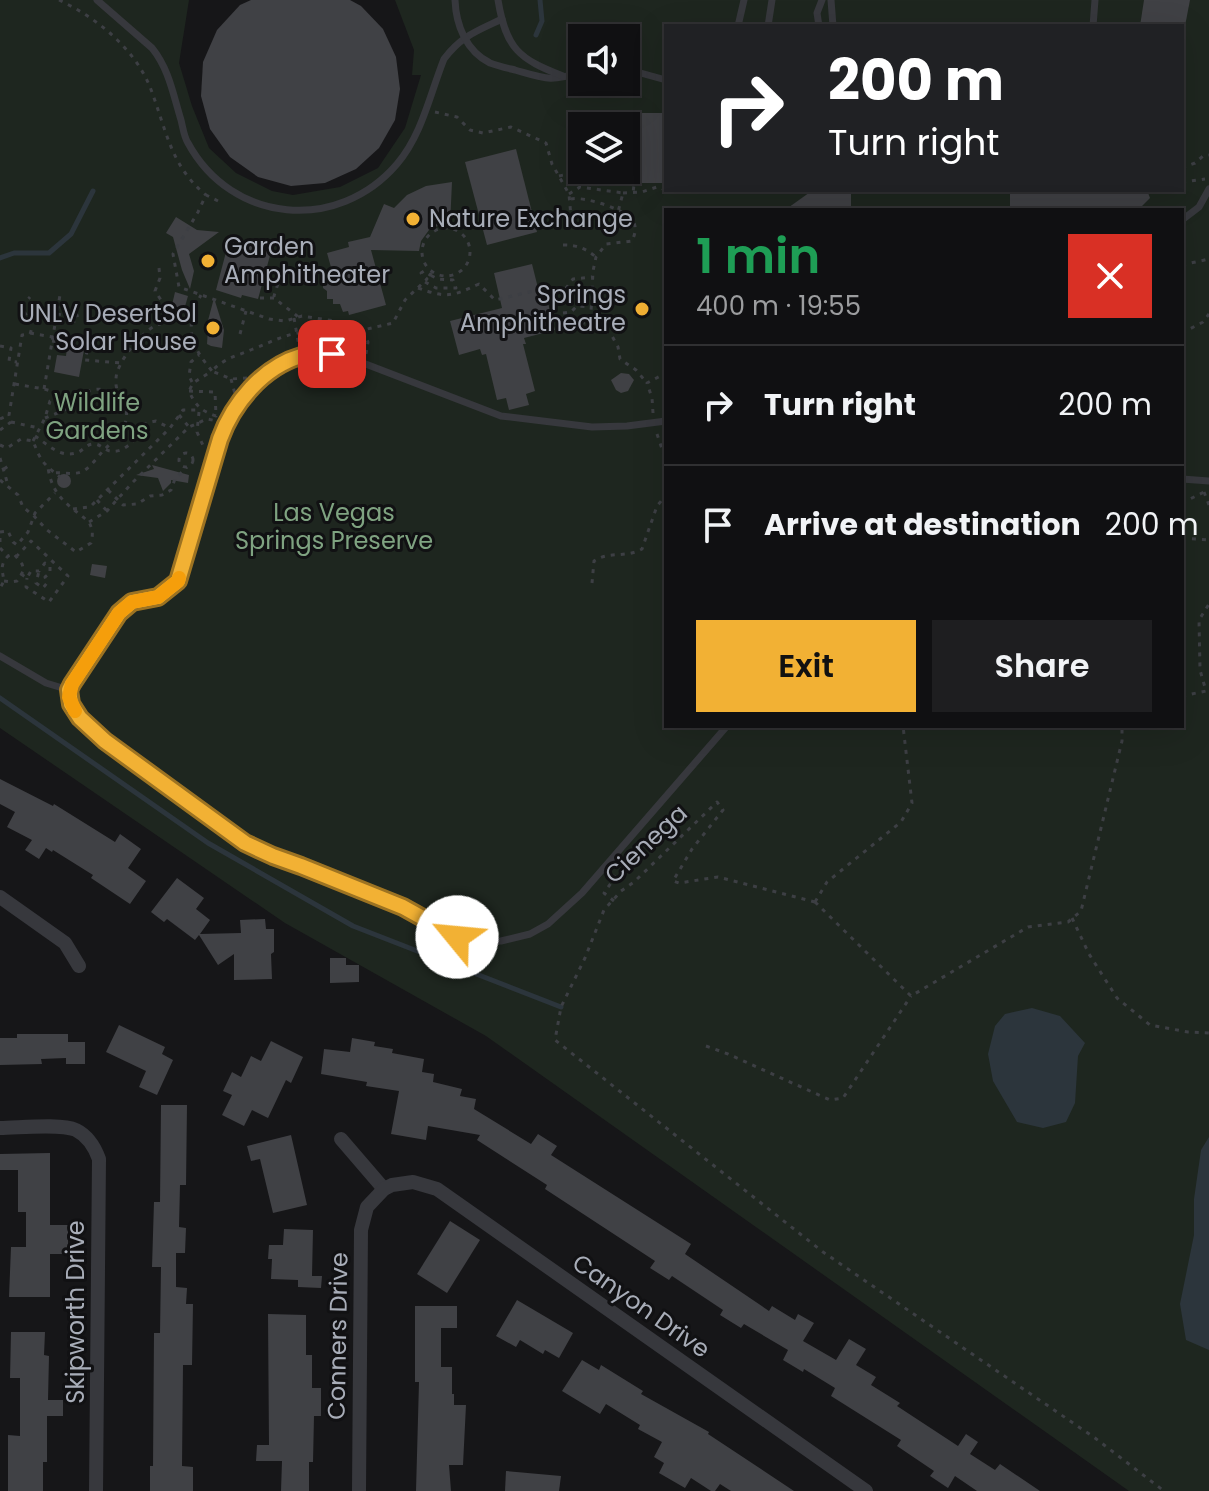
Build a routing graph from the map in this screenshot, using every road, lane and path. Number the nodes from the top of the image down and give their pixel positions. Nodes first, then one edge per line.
1 (59, 0) edge
2 (97, 0) edge
3 (455, 0) edge
4 (498, 0) edge
5 (744, 0) edge
6 (772, 0) edge
7 (822, 0) edge
8 (831, 0) edge
9 (1095, 0) edge
10 (502, 19) junction
11 (738, 24) edge
12 (768, 24) edge
13 (819, 24) edge
14 (833, 24) edge
15 (1093, 24) edge
16 (463, 38) junction
17 (640, 73) edge
18 (568, 76) edge
19 (565, 77) junction
20 (664, 79) edge
21 (425, 110) junction
22 (1209, 155) edge
23 (1184, 167) edge
24 (568, 174) edge
25 (559, 176) junction
26 (1209, 179) edge
27 (1184, 182) edge
28 (634, 184) edge
29 (664, 189) edge
30 (1209, 189) edge
31 (623, 193) junction
32 (633, 193) junction
33 (569, 194) junction
34 (206, 195) junction
35 (571, 199) junction
36 (218, 201) dead end
37 (618, 212) junction
38 (571, 217) dead end
39 (1184, 218) edge
40 (563, 245) dead end
41 (596, 257) junction
42 (1209, 259) edge
43 (1184, 264) edge
44 (284, 265) dead end
45 (159, 268) dead end
46 (431, 274) junction
47 (592, 277) junction
48 (424, 282) junction
49 (418, 288) junction
50 (212, 292) dead end
51 (60, 295) dead end
52 (201, 295) junction
53 (30, 297) dead end
54 (211, 298) junction
55 (260, 298) dead end
56 (275, 298) junction
57 (591, 307) junction
58 (246, 311) junction
59 (563, 313) dead end
60 (57, 314) junction
61 (178, 314) junction
62 (1209, 314) edge
63 (70, 316) dead end
64 (192, 318) junction
65 (296, 318) junction
66 (562, 326) dead end
67 (599, 326) junction
68 (363, 330) junction
69 (1184, 332) edge
70 (30, 333) junction
71 (298, 333) junction
72 (240, 334) dead end
73 (53, 339) junction
74 (0, 346) edge
75 (199, 355) junction
76 (300, 356) junction
77 (365, 357) dead end
78 (18, 362) junction
79 (121, 363) junction
80 (212, 371) junction
81 (664, 374) edge
82 (193, 383) junction
83 (647, 383) junction
84 (15, 384) junction
85 (255, 385) junction
86 (44, 389) junction
87 (189, 391) junction
88 (88, 392) junction
89 (63, 395) junction
90 (119, 398) junction
91 (199, 409) junction
92 (653, 413) dead end
93 (9, 415) junction
94 (179, 415) junction
95 (45, 418) junction
96 (0, 419) edge
97 (664, 421) edge
98 (11, 422) junction
99 (198, 422) junction
100 (226, 423) junction
101 (189, 427) junction
102 (39, 428) junction
103 (170, 428) junction
104 (0, 430) edge
105 (656, 431) dead end
106 (35, 436) junction
107 (33, 441) junction
108 (0, 447) edge
109 (105, 449) junction
110 (216, 455) junction
111 (664, 455) edge
112 (0, 458) edge
113 (11, 464) dead end
114 (187, 467) dead end
115 (48, 468) junction
116 (4, 469) junction
117 (54, 473) junction
118 (60, 477) dead end
119 (1184, 479) edge
120 (0, 480) edge
121 (1209, 481) edge
122 (8, 485) junction
123 (108, 490) junction
124 (1204, 492) dead end
125 (56, 493) junction
126 (664, 497) edge
127 (118, 499) junction
128 (97, 500) junction
129 (1209, 505) edge
130 (73, 509) junction
131 (107, 511) junction
132 (34, 516) junction
133 (89, 522) junction
134 (1184, 538) edge
135 (1209, 540) edge
136 (0, 542) edge
137 (17, 545) junction
138 (0, 548) edge
139 (8, 556) junction
140 (15, 556) junction
141 (39, 571) junction
142 (21, 574) junction
143 (27, 579) junction
144 (36, 580) junction
145 (4, 581) junction
146 (592, 583) dead end
147 (0, 588) edge
148 (1209, 604) edge
149 (0, 656) edge
150 (69, 690) junction
151 (1184, 696) edge
152 (725, 728) edge
153 (903, 728) edge
154 (1122, 728) edge
155 (616, 870) dead end
156 (0, 897) edge
157 (614, 901) junction
158 (815, 902) junction
159 (1072, 918) junction
160 (79, 966) dead end
161 (911, 996) junction
162 (1209, 1033) edge
163 (706, 1046) dead end
164 (0, 1128) edge
165 (341, 1139) dead end
166 (384, 1189) junction
167 (96, 1491) edge
168 (359, 1491) edge
169 (866, 1491) edge
170 (1164, 1491) edge

1 - 34 path
2 - 21 lane
3 - 16 lane
4 - 10 lane
5 - 11 lane
6 - 12 lane
7 - 13 lane
8 - 14 lane
9 - 15 lane
10 - 16 lane
10 - 19 lane
16 - 19 lane
16 - 21 lane
17 - 20 lane
18 - 19 lane
21 - 25 path
22 - 23 path
24 - 25 path
25 - 33 path
26 - 27 path
28 - 32 path
29 - 32 path
30 - 39 lane
31 - 32 path
31 - 33 path
31 - 37 path
33 - 35 path
34 - 36 path
34 - 52 path
35 - 37 path
35 - 38 path
37 - 41 path
40 - 41 path
41 - 47 path
42 - 43 path
44 - 56 path
45 - 61 path
46 - 46 path
46 - 48 path
46 - 48 path
47 - 49 path
47 - 57 path
48 - 49 path
49 - 68 path
50 - 54 path
51 - 60 path
52 - 54 path
52 - 64 path
53 - 70 path
54 - 58 path
55 - 56 path
56 - 65 path
57 - 59 path
57 - 67 path
58 - 65 path
58 - 72 path
60 - 63 path
60 - 73 path
61 - 64 path
61 - 79 path
62 - 69 path
64 - 75 path
65 - 68 path
65 - 71 path
66 - 67 path
67 - 83 path
68 - 77 path
70 - 73 path
70 - 78 path
71 - 76 path
71 - 80 path
73 - 79 path
73 - 86 path
74 - 78 path
75 - 80 path
75 - 82 path
76 - 85 lane
76 - 97 lane
78 - 84 path
79 - 90 path
80 - 82 path
80 - 85 path
81 - 83 path
82 - 87 path
83 - 92 path
84 - 86 path
84 - 93 path
85 - 100 lane
86 - 89 path
87 - 91 path
87 - 91 path
88 - 89 path
88 - 90 path
88 - 95 path
89 - 95 path
90 - 109 path
91 - 94 path
91 - 99 path
93 - 96 path
93 - 98 path
94 - 101 path
94 - 103 path
95 - 102 path
98 - 102 path
98 - 104 path
99 - 100 path
99 - 101 path
99 - 110 path
100 - 110 lane
101 - 127 path
102 - 106 path
103 - 109 path
103 - 123 path
105 - 111 path
106 - 107 path
106 - 109 path
107 - 108 path
107 - 115 path
109 - 117 path
110 - 150 lane
112 - 116 path
113 - 116 path
114 - 127 path
115 - 117 path
115 - 125 path
116 - 122 path
117 - 118 path
119 - 121 lane
120 - 122 path
122 - 132 path
123 - 127 path
123 - 128 path
124 - 129 path
125 - 130 path
125 - 132 path
126 - 146 path
127 - 131 path
128 - 130 path
128 - 131 path
130 - 133 path
131 - 133 path
132 - 133 path
132 - 137 path
134 - 135 path
136 - 137 path
137 - 140 path
138 - 139 path
139 - 140 path
139 - 145 path
140 - 142 path
140 - 143 path
141 - 143 path
141 - 144 path
141 - 144 path
142 - 143 path
142 - 145 path
143 - 144 path
145 - 147 path
148 - 151 path
149 - 150 lane
150 - 152 lane
153 - 158 path
154 - 159 path
155 - 157 path, Cienega
156 - 160 street
157 - 158 path, Cienega
157 - 170 path
158 - 161 path
159 - 161 path
159 - 162 path
161 - 163 path
164 - 167 street, Skipworth Drive
165 - 166 street
166 - 168 street, Conners Drive
166 - 169 street, Canyon Drive

